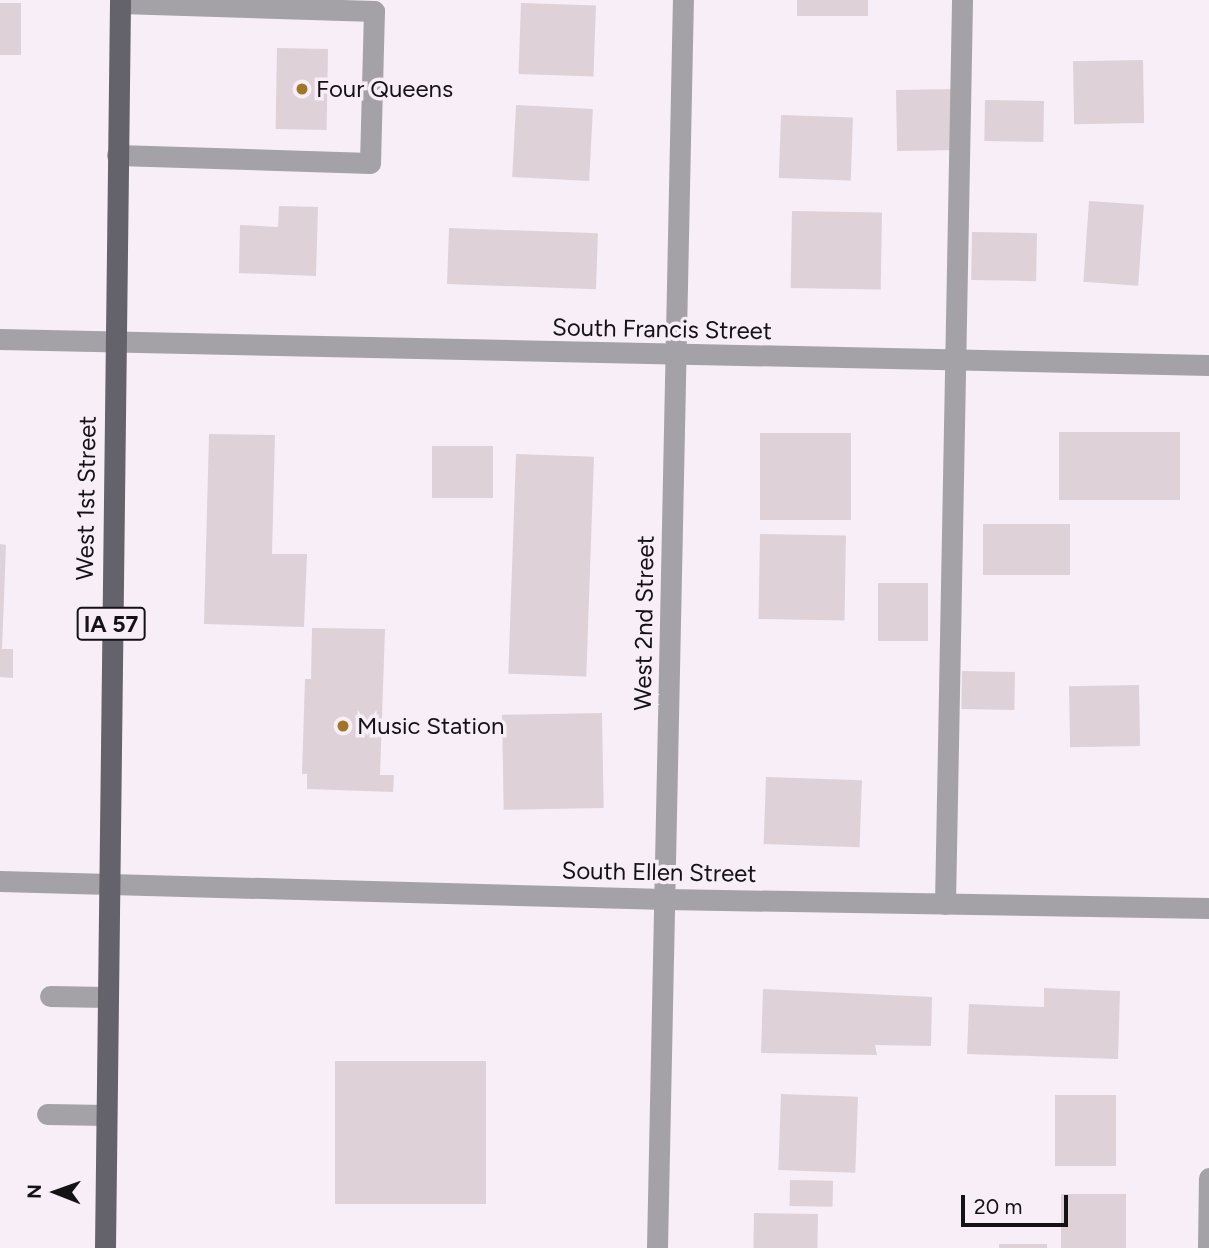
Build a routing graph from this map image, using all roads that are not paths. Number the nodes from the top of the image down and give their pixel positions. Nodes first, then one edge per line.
1 (683, 0) edge
2 (962, 0) edge
3 (120, 2) edge
4 (117, 155) junction
5 (0, 339) edge
6 (114, 343) junction
7 (675, 356) junction
8 (955, 361) junction
9 (1209, 365) edge
10 (0, 881) edge
11 (108, 882) junction
12 (665, 899) junction
13 (945, 904) junction
14 (1209, 908) edge
15 (50, 996) dead end
16 (107, 997) junction
17 (47, 1114) dead end
18 (106, 1115) junction
19 (1209, 1178) edge
20 (105, 1248) edge
21 (657, 1248) edge
22 (1208, 1248) edge

1 - 7 street, West 2nd Street
2 - 8 street
3 - 4 main road, West 1st Street / IA 57
3 - 4 street
4 - 6 main road, West 1st Street / IA 57
5 - 6 street, South Francis Street
6 - 7 street, South Francis Street
6 - 11 main road, West 1st Street / IA 57
7 - 8 street, South Francis Street
7 - 12 street, West 2nd Street
8 - 9 street, South Francis Street
8 - 13 street
10 - 11 street, South Ellen Street
11 - 12 street, South Ellen Street
11 - 16 main road, West 1st Street / IA 57
12 - 13 street, South Ellen Street
12 - 21 street, West 2nd Street
13 - 14 street, South Ellen Street
15 - 16 street
16 - 18 main road, West 1st Street / IA 57
17 - 18 street
18 - 20 main road, West 1st Street / IA 57
19 - 22 street

